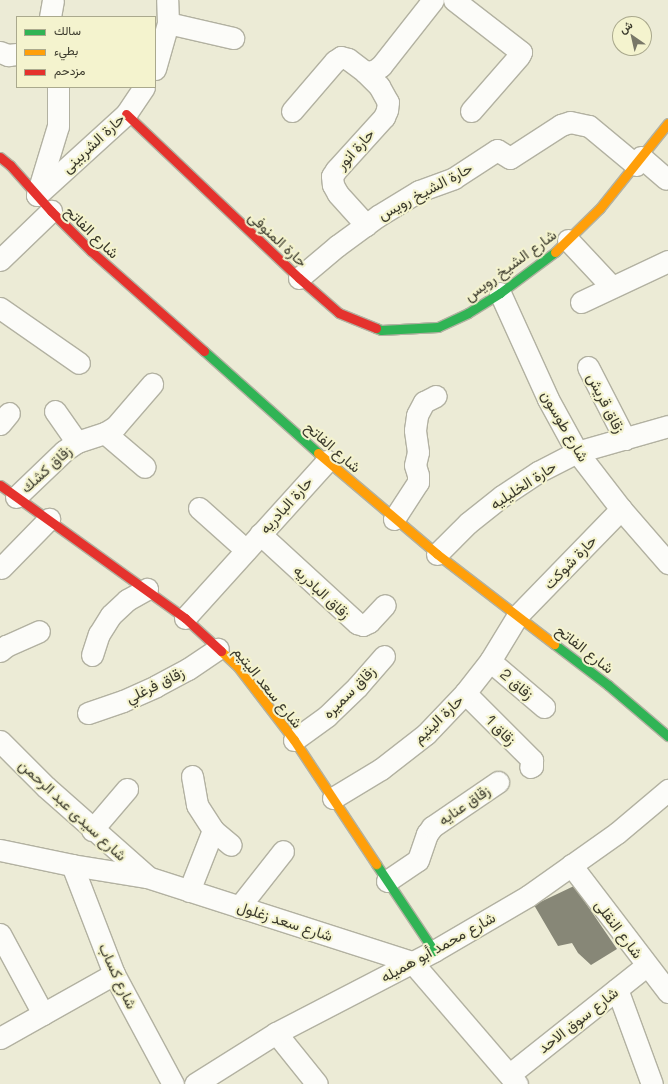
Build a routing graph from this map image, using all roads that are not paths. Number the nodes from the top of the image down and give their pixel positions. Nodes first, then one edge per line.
1 (53, 0) edge
2 (168, 0) edge
3 (433, 0) edge
4 (454, 0) edge
5 (50, 16) edge
6 (168, 23) junction
7 (233, 38) dead end
8 (0, 52) edge
9 (16, 54) edge
10 (156, 65) edge
11 (365, 72) junction
12 (58, 88) edge
13 (143, 88) edge
14 (292, 111) dead end
15 (471, 111) dead end
16 (126, 114) junction
17 (668, 123) edge
18 (0, 157) edge
19 (638, 161) junction
20 (666, 179) dead end
21 (37, 195) junction
22 (51, 212) junction
23 (366, 225) junction
24 (568, 240) junction
25 (0, 260) edge
26 (668, 261) edge
27 (299, 278) junction
28 (612, 287) junction
29 (500, 293) junction
30 (581, 302) dead end
31 (0, 308) edge
32 (438, 327) joint
33 (79, 363) dead end
34 (588, 367) dead end
35 (152, 384) dead end
36 (436, 396) dead end
37 (55, 411) dead end
38 (668, 426) edge
39 (105, 433) junction
40 (625, 439) junction
41 (76, 442) junction
42 (577, 452) junction
43 (327, 461) junction
44 (145, 467) dead end
45 (8, 491) edge
46 (199, 508) dead end
47 (622, 509) junction
48 (394, 518) junction
49 (49, 519) junction
50 (260, 534) junction
51 (660, 541) edge
52 (246, 550) junction
53 (437, 554) junction
54 (668, 563) edge
55 (1, 568) dead end
56 (146, 589) junction
57 (385, 605) dead end
58 (518, 616) junction
59 (185, 618) junction
60 (39, 631) dead end
61 (218, 649) junction
62 (0, 651) edge
63 (92, 655) dead end
64 (384, 656) dead end
65 (490, 661) junction
66 (465, 693) junction
67 (544, 707) dead end
68 (88, 713) dead end
69 (668, 736) edge
70 (294, 740) junction
71 (0, 741) edge
72 (530, 767) dead end
73 (192, 776) dead end
74 (498, 782) dead end
75 (127, 789) dead end
76 (668, 790) edge
77 (333, 798) junction
78 (92, 830) junction
79 (213, 830) junction
80 (231, 845) dead end
81 (0, 850) edge
82 (283, 851) dead end
83 (72, 864) junction
84 (571, 866) junction
85 (147, 877) junction
86 (387, 881) junction
87 (190, 891) junction
88 (238, 907) junction
89 (0, 934) edge
90 (434, 951) junction
91 (412, 962) junction
92 (646, 966) junction
93 (114, 974) junction
94 (617, 989) junction
95 (668, 992) edge
96 (43, 1014) junction
97 (276, 1033) junction
98 (0, 1038) edge
99 (514, 1079) edge
100 (173, 1084) edge
101 (195, 1084) edge
102 (317, 1084) edge
103 (652, 1084) edge

1 - 5 street
2 - 6 street
3 - 11 street
4 - 15 street
6 - 7 street
6 - 10 street
8 - 9 street
11 - 14 street, حارة انور
11 - 23 street, حارة انور
12 - 21 street
13 - 16 street, حارة الشربينى
16 - 21 street, حارة الشربينى
16 - 27 street, حارة المنوفى
17 - 19 street, شارع الشيخ رويس
18 - 21 street, شارع الفاتح
19 - 20 street
19 - 23 street, حارة الشيخ رويس
19 - 24 street, شارع الشيخ رويس
21 - 22 street, شارع الفاتح
22 - 25 street
22 - 43 street, شارع الفاتح
23 - 27 street, حارة الشيخ رويس
24 - 28 street
24 - 29 street, شارع الشيخ رويس
26 - 28 street
27 - 32 street, حارة المنوفى
28 - 30 street
29 - 32 street, شارع الشيخ رويس
29 - 42 street, شارع طوسون
31 - 33 street
34 - 40 street, زقاق قريش
35 - 39 street, زقاق كشك
36 - 48 street
37 - 41 street, زقاق كشك
38 - 40 street, حارة الخليليه
39 - 41 street, زقاق كشك
39 - 44 street
40 - 42 street, حارة الخليليه
41 - 45 street, زقاق كشك
42 - 47 street, شارع طوسون
42 - 53 street, حارة الخليليه
43 - 48 street, شارع الفاتح
43 - 50 street, حارة البادريه
45 - 49 street, شارع سعد اليتيم
46 - 52 street
47 - 51 street, شارع طوسون
47 - 58 street, حارة شوكت
48 - 53 street, شارع الفاتح
49 - 55 street
49 - 56 street, شارع سعد اليتيم
50 - 52 street, حارة البادريه
50 - 57 street, زقاق البادريه
51 - 54 street, شارع طوسون
52 - 59 street, حارة البادريه
53 - 58 street, شارع الفاتح
56 - 59 street, شارع سعد اليتيم
56 - 63 street
58 - 65 street, حارة اليتيم
58 - 69 street, شارع الفاتح
59 - 61 street, شارع سعد اليتيم
60 - 62 street
61 - 68 street, زقاق فرغلي
61 - 70 street, شارع سعد اليتيم
64 - 70 street, زقاق سميره
65 - 66 street, حارة اليتيم
65 - 67 street, زقاق 2
66 - 72 street, زقاق 1
66 - 77 street, حارة اليتيم
70 - 77 street, شارع سعد اليتيم
71 - 78 street, شارع سيدى عبد الرحمن
73 - 79 street
74 - 86 street, زقاق عنايه
75 - 78 street
76 - 84 street, شارع محمد أبو هميله
77 - 86 street, شارع سعد اليتيم
78 - 85 street, شارع سيدى عبد الرحمن
79 - 80 street
79 - 87 street
81 - 83 street, شارع سعد زغلول
82 - 88 street
83 - 85 street, شارع سعد زغلول
83 - 93 street, شارع كساب
84 - 90 street, شارع محمد أبو هميله
84 - 92 street, شارع النقلى
85 - 87 street, شارع سعد زغلول
86 - 90 street, شارع سعد اليتيم
87 - 88 street, شارع سعد زغلول
88 - 91 street, شارع سعد زغلول
89 - 96 street
90 - 91 street, شارع محمد أبو هميله
91 - 97 street, شارع محمد أبو هميله
91 - 99 street
92 - 94 street, شارع سوق الاحد
92 - 95 street, شارع النقلى
93 - 96 street
93 - 100 street, شارع كساب
94 - 99 street, شارع سوق الاحد
94 - 103 street
96 - 98 street
97 - 101 street, شارع محمد أبو هميله
97 - 102 street

